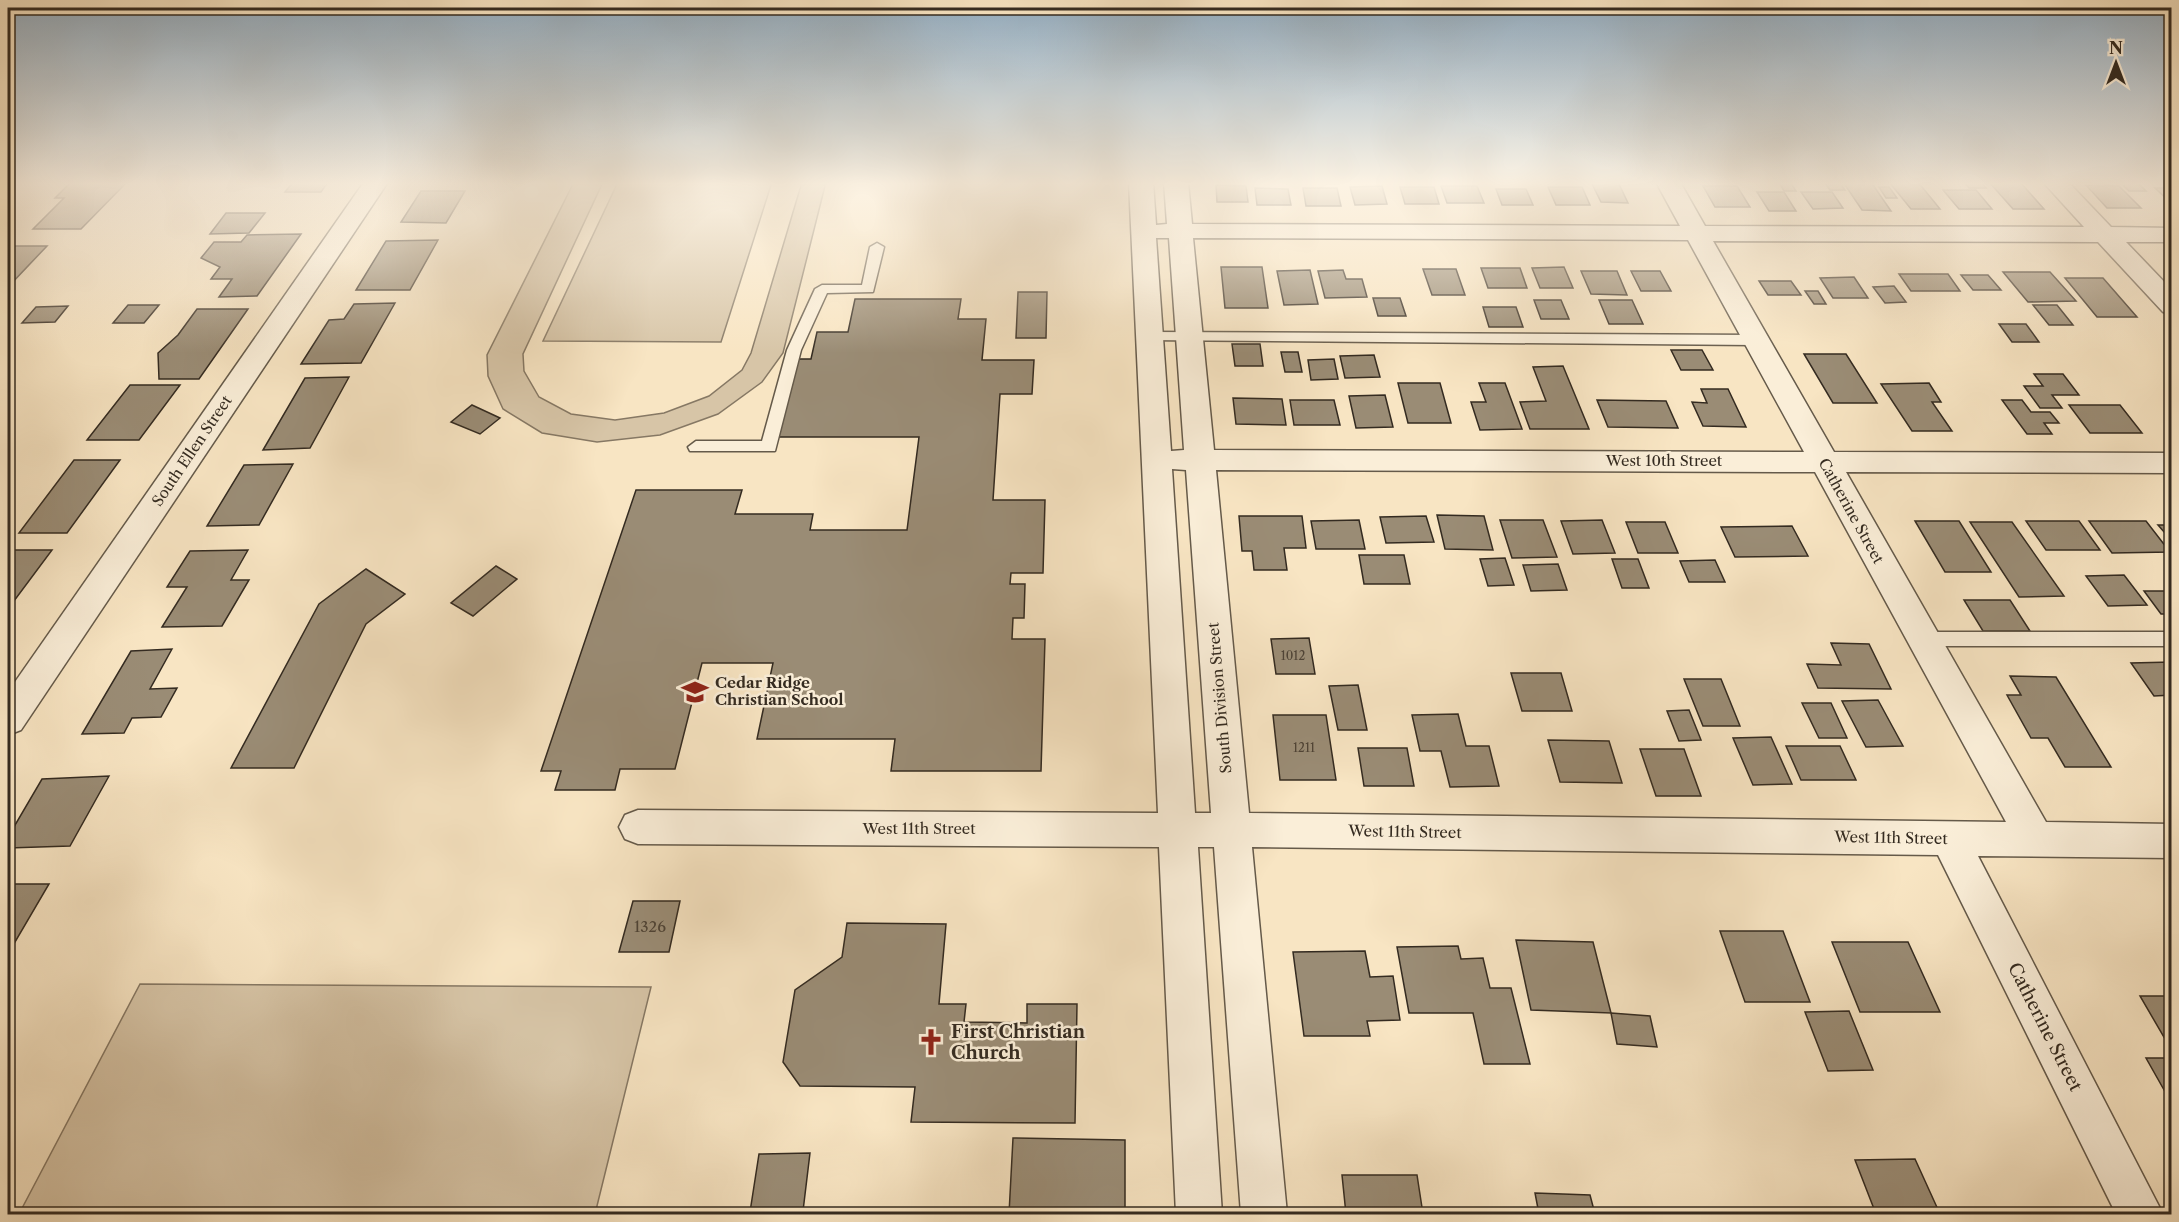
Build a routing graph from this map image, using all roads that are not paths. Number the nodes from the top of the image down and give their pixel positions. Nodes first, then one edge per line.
1 (337, 239) edge
2 (1143, 239) edge
3 (1181, 239) edge
4 (1699, 239) edge
5 (2109, 239) edge
6 (877, 248) dead end
7 (2172, 306) edge
8 (1149, 337) junction
9 (1189, 337) junction
10 (1755, 340) junction
11 (696, 447) dead end
12 (1156, 460) junction
13 (1199, 460) junction
14 (1824, 462) junction
15 (2172, 463) edge
16 (1923, 639) junction
17 (2172, 639) edge
18 (8, 720) edge
19 (638, 827) dead end
20 (1231, 830) junction
21 (1177, 831) junction
22 (1949, 838) junction
23 (2036, 840) junction
24 (2172, 841) edge
25 (1199, 1215) edge
26 (1264, 1215) edge
27 (2140, 1215) edge

1 - 18 street, South Ellen Street
2 - 8 street
3 - 9 street, South Division Street
4 - 10 street, Catherine Street
5 - 7 street
6 - 11 lane
8 - 9 lane
8 - 12 street
9 - 10 lane
9 - 13 street, South Division Street
10 - 14 street, Catherine Street
12 - 13 street, West 10th Street
12 - 21 street
13 - 14 street, West 10th Street
13 - 20 street, South Division Street
14 - 15 street, West 10th Street
14 - 16 street, Catherine Street
16 - 17 lane
16 - 23 street, Catherine Street
19 - 21 street, West 11th Street
20 - 21 street, West 11th Street
20 - 22 street, West 11th Street
20 - 26 street, South Division Street
21 - 25 street
22 - 23 street, West 11th Street
22 - 27 street, Catherine Street
23 - 24 street, West 11th Street

